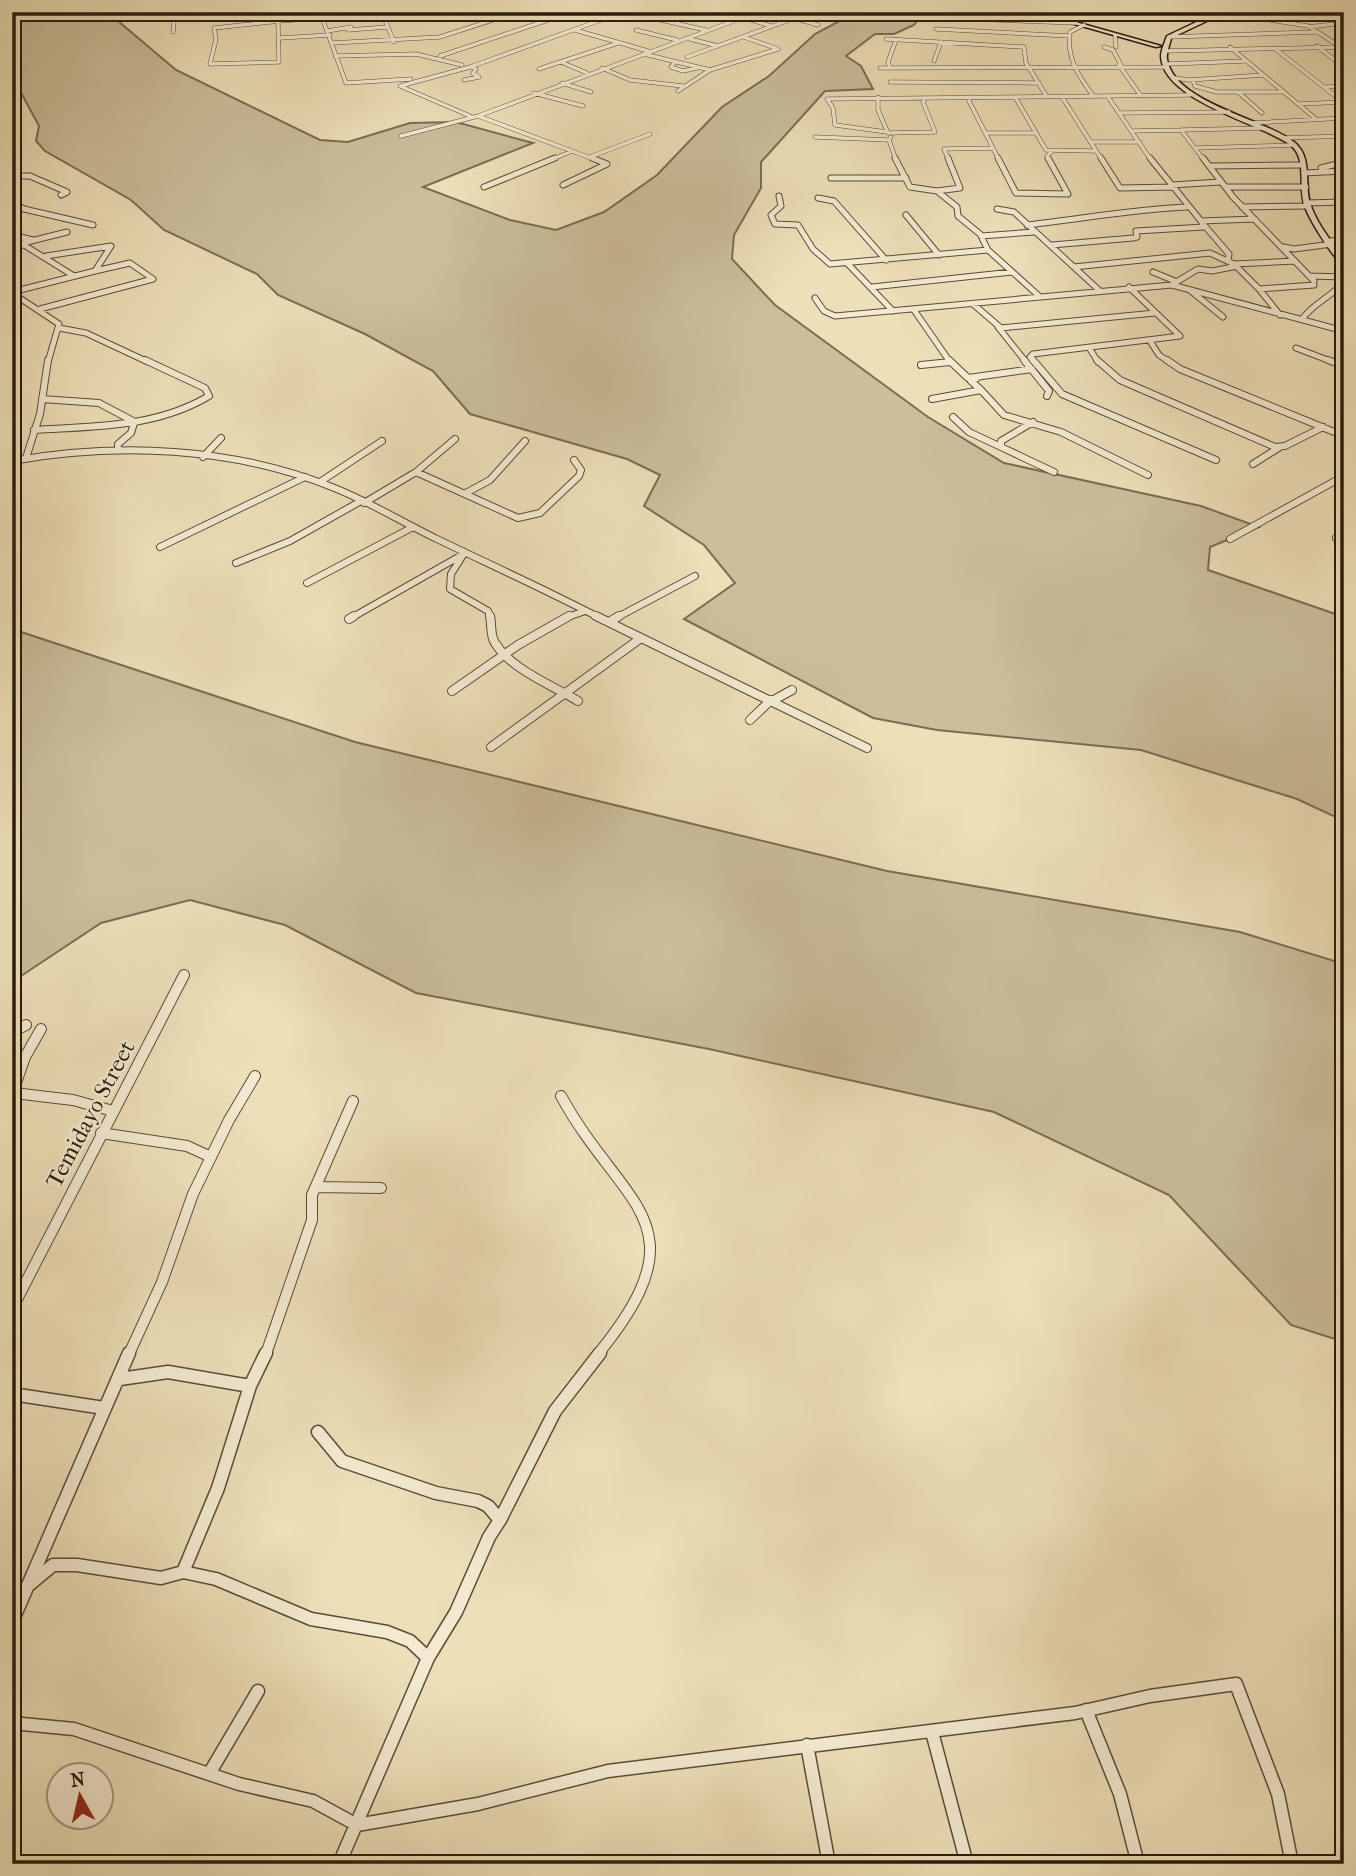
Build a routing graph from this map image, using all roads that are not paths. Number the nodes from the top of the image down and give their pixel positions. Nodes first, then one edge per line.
1 (175, 12) edge
2 (278, 12) edge
3 (320, 12) edge
4 (517, 12) edge
5 (530, 12) edge
6 (572, 12) edge
7 (623, 12) edge
8 (693, 12) edge
9 (758, 12) edge
10 (811, 12) edge
11 (972, 12) edge
12 (1034, 12) edge
13 (1217, 12) edge
14 (1290, 12) edge
15 (1330, 12) edge
16 (457, 13) edge
17 (933, 13) edge
18 (1325, 16) junction
19 (744, 17) junction
20 (554, 18) junction
21 (652, 18) dead end
22 (306, 19) dead end
23 (326, 19) dead end
24 (797, 19) junction
25 (997, 19) junction
26 (385, 20) junction
27 (732, 21) junction
28 (279, 22) junction
29 (1076, 23) junction
30 (1344, 23) edge
31 (818, 24) dead end
32 (1020, 24) junction
33 (320, 25) dead end
34 (1084, 25) junction
35 (771, 26) junction
36 (1308, 26) junction
37 (388, 27) junction
38 (936, 29) dead end
39 (431, 30) dead end
40 (575, 30) junction
41 (636, 30) dead end
42 (707, 30) junction
43 (327, 31) junction
44 (173, 32) dead end
45 (1317, 32) junction
46 (1018, 33) junction
47 (433, 36) junction
48 (1068, 36) junction
49 (1115, 36) junction
50 (1219, 36) junction
51 (744, 37) junction
52 (1169, 37) junction
53 (1338, 37) dead end
54 (280, 38) junction
55 (392, 38) junction
56 (685, 38) junction
57 (1329, 38) junction
58 (886, 39) dead end
59 (677, 40) junction
60 (896, 40) junction
61 (941, 42) junction
62 (332, 43) junction
63 (618, 43) junction
64 (982, 44) junction
65 (718, 46) junction
66 (1317, 46) junction
67 (1342, 46) edge
68 (1104, 47) dead end
69 (1116, 47) dead end
70 (1272, 47) junction
71 (1164, 48) junction
72 (1232, 48) junction
73 (650, 51) junction
74 (397, 52) junction
75 (643, 54) junction
76 (980, 54) dead end
77 (335, 56) junction
78 (440, 56) junction
79 (687, 57) dead end
80 (981, 60) dead end
81 (925, 61) dead end
82 (561, 62) junction
83 (675, 62) joint
84 (1245, 62) junction
85 (933, 65) junction
86 (1120, 65) junction
87 (470, 66) junction
88 (945, 66) junction
89 (985, 66) junction
90 (1028, 66) junction
91 (1072, 66) junction
92 (1167, 66) junction
93 (461, 67) junction
94 (890, 67) junction
95 (1344, 67) edge
96 (602, 68) junction
97 (699, 68) joint
98 (880, 68) dead end
99 (539, 69) dead end
100 (710, 70) junction
101 (919, 70) dead end
102 (948, 72) dead end
103 (587, 74) junction
104 (1263, 75) junction
105 (1175, 78) junction
106 (416, 80) junction
107 (464, 80) dead end
108 (1193, 80) junction
109 (890, 82) dead end
110 (562, 83) junction
111 (1039, 83) junction
112 (683, 86) junction
113 (1344, 86) edge
114 (1326, 87) junction
115 (678, 91) dead end
116 (897, 91) dead end
117 (591, 92) dead end
118 (1238, 92) junction
119 (1283, 92) junction
120 (534, 93) junction
121 (1190, 95) junction
122 (1141, 96) junction
123 (878, 97) junction
124 (970, 97) junction
125 (1015, 97) junction
126 (1047, 97) junction
127 (1062, 97) junction
128 (1094, 97) junction
129 (1108, 97) junction
130 (906, 98) junction
131 (926, 98) junction
132 (1343, 102) edge
133 (1298, 104) junction
134 (583, 107) dead end
135 (1229, 112) junction
136 (1119, 113) junction
137 (1262, 113) dead end
138 (470, 116) junction
139 (478, 116) junction
140 (1344, 118) edge
141 (1316, 119) junction
142 (1251, 122) junction
143 (1263, 128) junction
144 (1181, 130) junction
145 (1131, 131) junction
146 (887, 132) junction
147 (1035, 132) junction
148 (986, 133) junction
149 (650, 134) dead end
150 (894, 134) junction
151 (401, 136) dead end
152 (815, 137) dead end
153 (1337, 137) edge
154 (1283, 138) junction
155 (890, 140) junction
156 (835, 141) junction
157 (860, 141) junction
158 (828, 142) dead end
159 (1140, 142) junction
160 (1092, 143) junction
161 (1344, 144) edge
162 (1294, 145) junction
163 (853, 147) dead end
164 (993, 148) junction
165 (1195, 148) junction
166 (1052, 151) junction
167 (1094, 151) junction
168 (570, 152) junction
169 (589, 157) junction
170 (1337, 164) dead end
171 (1209, 166) junction
172 (24, 167) dead end
173 (1302, 169) junction
174 (1343, 173) edge
175 (20, 174) junction
176 (12, 176) edge
177 (831, 178) dead end
178 (906, 178) junction
179 (1220, 182) junction
180 (563, 185) dead end
181 (1173, 186) junction
182 (484, 187) dead end
183 (1227, 187) junction
184 (1306, 187) junction
185 (937, 191) junction
186 (61, 195) dead end
187 (779, 196) dead end
188 (818, 198) dead end
189 (1344, 202) edge
190 (12, 203) edge
191 (1307, 204) junction
192 (1187, 207) junction
193 (1242, 207) junction
194 (997, 209) dead end
195 (906, 215) dead end
196 (1254, 219) junction
197 (1203, 223) junction
198 (1138, 224) dead end
199 (93, 225) dead end
200 (1027, 225) junction
201 (1144, 231) junction
202 (66, 232) dead end
203 (1034, 232) junction
204 (12, 235) edge
205 (981, 236) junction
206 (33, 240) junction
207 (1344, 240) edge
208 (1331, 243) junction
209 (15, 245) edge
210 (1052, 245) junction
211 (988, 250) junction
212 (1285, 250) junction
213 (939, 255) junction
214 (46, 256) junction
215 (1228, 260) junction
216 (886, 261) junction
217 (1295, 261) junction
218 (848, 264) junction
219 (1344, 264) edge
220 (1237, 265) junction
221 (1074, 267) junction
222 (95, 271) junction
223 (1012, 272) junction
224 (1153, 272) dead end
225 (74, 276) junction
226 (1344, 280) edge
227 (1316, 281) junction
228 (1181, 284) junction
229 (872, 287) junction
230 (1129, 287) junction
231 (1259, 289) junction
232 (1100, 291) junction
233 (12, 292) edge
234 (1207, 294) junction
235 (1196, 295) junction
236 (1039, 296) junction
237 (1326, 297) junction
238 (815, 298) dead end
239 (973, 304) junction
240 (40, 309) junction
241 (914, 310) junction
242 (893, 311) junction
243 (1155, 313) junction
244 (1280, 316) junction
245 (1223, 317) dead end
246 (1302, 319) junction
247 (998, 327) junction
248 (59, 328) junction
249 (1344, 331) edge
250 (1150, 341) junction
251 (1296, 348) dead end
252 (1090, 349) junction
253 (950, 362) junction
254 (921, 365) dead end
255 (1344, 366) edge
256 (1032, 369) junction
257 (972, 379) junction
258 (981, 390) junction
259 (1047, 396) dead end
260 (43, 399) junction
261 (932, 399) dead end
262 (953, 417) dead end
263 (1033, 422) junction
264 (134, 423) junction
265 (1323, 427) junction
266 (34, 430) junction
267 (1344, 436) edge
268 (221, 438) dead end
269 (455, 439) dead end
270 (382, 441) dead end
271 (525, 441) dead end
272 (1001, 444) junction
273 (1280, 447) junction
274 (118, 449) junction
275 (203, 457) junction
276 (26, 458) junction
277 (574, 460) dead end
278 (1216, 460) dead end
279 (12, 461) edge
280 (1253, 464) dead end
281 (416, 472) junction
282 (1054, 472) dead end
283 (1148, 475) dead end
284 (1344, 475) edge
285 (305, 477) junction
286 (320, 482) junction
287 (466, 493) junction
288 (362, 502) junction
289 (413, 527) junction
290 (1344, 532) edge
291 (1230, 539) dead end
292 (1344, 543) edge
293 (160, 547) dead end
294 (463, 554) junction
295 (236, 563) dead end
296 (695, 576) dead end
297 (307, 583) dead end
298 (577, 609) junction
299 (349, 619) dead end
300 (609, 622) junction
301 (641, 638) junction
302 (506, 654) junction
303 (792, 690) dead end
304 (452, 691) dead end
305 (566, 694) junction
306 (578, 701) dead end
307 (772, 701) junction
308 (750, 720) dead end
309 (491, 747) dead end
310 (867, 748) dead end
311 (184, 975) dead end
312 (26, 1025) dead end
313 (41, 1029) dead end
314 (12, 1031) edge
315 (255, 1076) dead end
316 (13, 1093) edge
317 (561, 1096) dead end
318 (352, 1101) dead end
319 (113, 1111) junction
320 (102, 1133) junction
321 (211, 1157) junction
322 (317, 1188) junction
323 (382, 1188) dead end
324 (12, 1309) edge
325 (120, 1378) junction
326 (250, 1386) junction
327 (12, 1394) edge
328 (104, 1408) junction
329 (318, 1432) dead end
330 (500, 1520) junction
331 (43, 1550) junction
332 (53, 1565) junction
333 (183, 1572) junction
334 (28, 1586) junction
335 (14, 1614) edge
336 (428, 1658) junction
337 (258, 1691) dead end
338 (1086, 1710) junction
339 (12, 1723) edge
340 (932, 1732) junction
341 (807, 1745) junction
342 (209, 1774) junction
343 (356, 1825) junction
344 (340, 1864) edge
345 (829, 1864) edge
346 (967, 1864) edge
347 (1138, 1864) edge
348 (1292, 1864) edge

1 - 44 street
2 - 28 street
3 - 43 street
4 - 47 street
5 - 20 street
6 - 20 street
7 - 40 street
8 - 27 street
9 - 19 street
10 - 24 street
11 - 25 street
12 - 29 street
13 - 36 street
13 - 52 street
14 - 18 street
15 - 18 street
16 - 26 street
17 - 25 street
18 - 36 street
19 - 27 street
19 - 35 street
20 - 78 street
21 - 42 street
22 - 28 street
23 - 26 street
24 - 31 street
24 - 35 street
25 - 32 street
26 - 37 street
27 - 42 street
28 - 54 street
28 - 54 street
29 - 32 street
29 - 34 street
30 - 36 street
32 - 46 street
33 - 43 street
34 - 48 street
34 - 49 street
35 - 51 street
36 - 45 street
37 - 43 street
37 - 55 street
38 - 46 street
39 - 47 street
40 - 63 street
40 - 87 street
41 - 59 street
42 - 56 street
43 - 54 street
43 - 62 street
45 - 50 street
45 - 57 street
46 - 48 street
47 - 55 street
48 - 91 street
49 - 69 street
49 - 71 street
50 - 52 street
50 - 72 street
51 - 65 street
51 - 100 street
52 - 71 street
53 - 57 street
55 - 62 street
55 - 74 street
56 - 59 street
56 - 65 street
57 - 67 street
58 - 60 street
59 - 73 street
60 - 61 street
60 - 94 street
61 - 64 street
61 - 85 street
62 - 77 street
63 - 73 street
63 - 82 street
64 - 76 street
64 - 90 street
65 - 79 street
66 - 67 street
66 - 70 street
66 - 95 street
68 - 86 street
70 - 72 street
70 - 114 street
71 - 72 street
71 - 92 street
72 - 84 street
73 - 75 street
74 - 77 street
74 - 78 street
75 - 83 street
75 - 96 street
77 - 106 street
78 - 93 street
80 - 89 street
81 - 85 street
82 - 99 street
82 - 103 street
83 - 97 street
84 - 92 street
84 - 104 street
85 - 88 street
85 - 94 street
85 - 101 street
86 - 91 street
86 - 92 street
86 - 122 street
87 - 93 street
87 - 107 street
88 - 89 street
88 - 102 street
89 - 90 street
90 - 91 street
90 - 111 street
91 - 128 street
92 - 105 street
93 - 106 street
94 - 98 street
96 - 103 street
96 - 112 street
97 - 100 street
100 - 112 street
103 - 110 street
104 - 108 street
104 - 119 street
105 - 108 street
105 - 121 street
106 - 138 street
108 - 118 street
109 - 111 street
110 - 117 street
110 - 120 street
111 - 126 street
112 - 115 street
113 - 114 street
114 - 132 street
116 - 130 street
118 - 119 street
118 - 137 street
119 - 133 street
120 - 134 street
120 - 139 street
121 - 122 street
121 - 135 street
122 - 129 street
123 - 130 street
123 - 146 street
123 - 146 street
124 - 125 street
124 - 131 street
124 - 148 street
125 - 126 street
125 - 147 street
126 - 127 street
127 - 128 street
127 - 160 street
128 - 129 street
129 - 136 street
130 - 131 street
131 - 150 street
132 - 133 street
133 - 141 street
135 - 136 street
135 - 142 street
136 - 145 street
138 - 139 street
138 - 151 street
139 - 168 street
140 - 141 street
141 - 142 street
142 - 143 street
143 - 144 street
143 - 154 street
144 - 145 street
144 - 165 street
145 - 159 street
146 - 150 street
147 - 148 street
147 - 166 street
148 - 164 street
149 - 169 street
150 - 155 street
152 - 156 street
153 - 154 street
153 - 161 street
154 - 162 street
155 - 157 street
155 - 178 street
156 - 157 street
156 - 158 street
157 - 163 street
159 - 160 street
159 - 181 street
160 - 167 street
162 - 165 street
162 - 173 street
164 - 166 street
164 - 185 street
165 - 171 street
166 - 167 street
167 - 181 street
168 - 169 street
168 - 182 street
169 - 180 street
170 - 173 street
171 - 173 street
171 - 179 street
172 - 175 street
173 - 174 street
173 - 184 street
175 - 176 street
175 - 186 street
177 - 178 street
178 - 185 street
179 - 181 street
179 - 183 street
181 - 192 street
183 - 184 street
183 - 193 street
184 - 191 street
185 - 205 street
187 - 218 street
188 - 216 street
189 - 191 street
190 - 199 street
191 - 193 street
191 - 208 street
192 - 197 street
192 - 200 street
193 - 196 street
194 - 200 street
195 - 213 street
196 - 197 street
196 - 212 street
197 - 201 street
197 - 215 street
198 - 201 street
200 - 203 street
201 - 210 street
202 - 206 street
203 - 205 street
203 - 210 street
204 - 206 street
205 - 211 street
206 - 209 street
207 - 208 street
208 - 212 street
208 - 219 street
209 - 214 street
210 - 221 street
211 - 213 street
211 - 223 street
212 - 217 street
213 - 216 street
214 - 222 street
214 - 225 street
215 - 220 street
215 - 221 street
216 - 218 street
217 - 220 street
217 - 227 street
218 - 229 street
220 - 228 street
220 - 231 street
221 - 232 street
222 - 225 street
222 - 240 street
223 - 229 street
223 - 236 street
224 - 228 street
225 - 233 street
226 - 227 street
226 - 237 street
227 - 231 street
227 - 237 street
228 - 230 street
228 - 234 street
228 - 235 street
229 - 242 street
230 - 232 street
230 - 243 street
231 - 244 street
232 - 236 street
233 - 240 street
234 - 235 street
234 - 244 street
235 - 245 street
236 - 239 street
237 - 246 street
238 - 242 street
239 - 241 street
239 - 247 street
240 - 248 street
241 - 242 street
241 - 253 street
243 - 247 street
243 - 250 street
244 - 246 street
246 - 249 street
247 - 256 street
248 - 260 street
248 - 264 street
250 - 252 street
250 - 265 street
251 - 255 street
252 - 273 street
252 - 278 street
253 - 254 street
253 - 257 street
256 - 257 street
256 - 259 street
257 - 258 street
258 - 261 street
258 - 263 street
260 - 264 street
260 - 266 street
262 - 272 street
263 - 272 street
263 - 283 street
264 - 266 street
264 - 274 street
265 - 267 street
265 - 273 street
266 - 276 street
268 - 275 street
269 - 281 street
270 - 286 street
271 - 287 street
272 - 282 street
273 - 280 street
274 - 275 street
274 - 276 street
275 - 285 street
276 - 279 street
277 - 287 street
281 - 287 street
281 - 288 street
284 - 291 street
285 - 286 street
285 - 293 street
286 - 288 street
288 - 289 street
288 - 295 street
289 - 294 street
289 - 297 street
290 - 292 street
294 - 298 street
294 - 299 street
294 - 302 street
296 - 300 street
298 - 300 street
298 - 302 street
300 - 301 street
301 - 305 street
301 - 307 street
302 - 304 street
302 - 305 street
303 - 307 street
305 - 306 street
305 - 309 street
307 - 308 street
307 - 310 street
311 - 319 street, Temidayo Street
312 - 314 street
313 - 316 street
315 - 321 street
316 - 319 street
317 - 330 street
318 - 322 street
319 - 320 street, Temidayo Street
320 - 321 street
320 - 324 street, Temidayo Street
321 - 325 street
322 - 323 street
322 - 326 street
325 - 326 street
325 - 328 street
326 - 333 street
327 - 328 street
328 - 331 street
329 - 330 street
330 - 336 street
331 - 332 street
331 - 334 street
332 - 333 street
332 - 334 street
333 - 336 street
334 - 335 street
336 - 343 street
337 - 342 street
338 - 340 street
338 - 347 street
338 - 348 street
339 - 342 street
340 - 341 street
340 - 346 street
341 - 343 street
341 - 345 street
342 - 343 street
343 - 344 street

